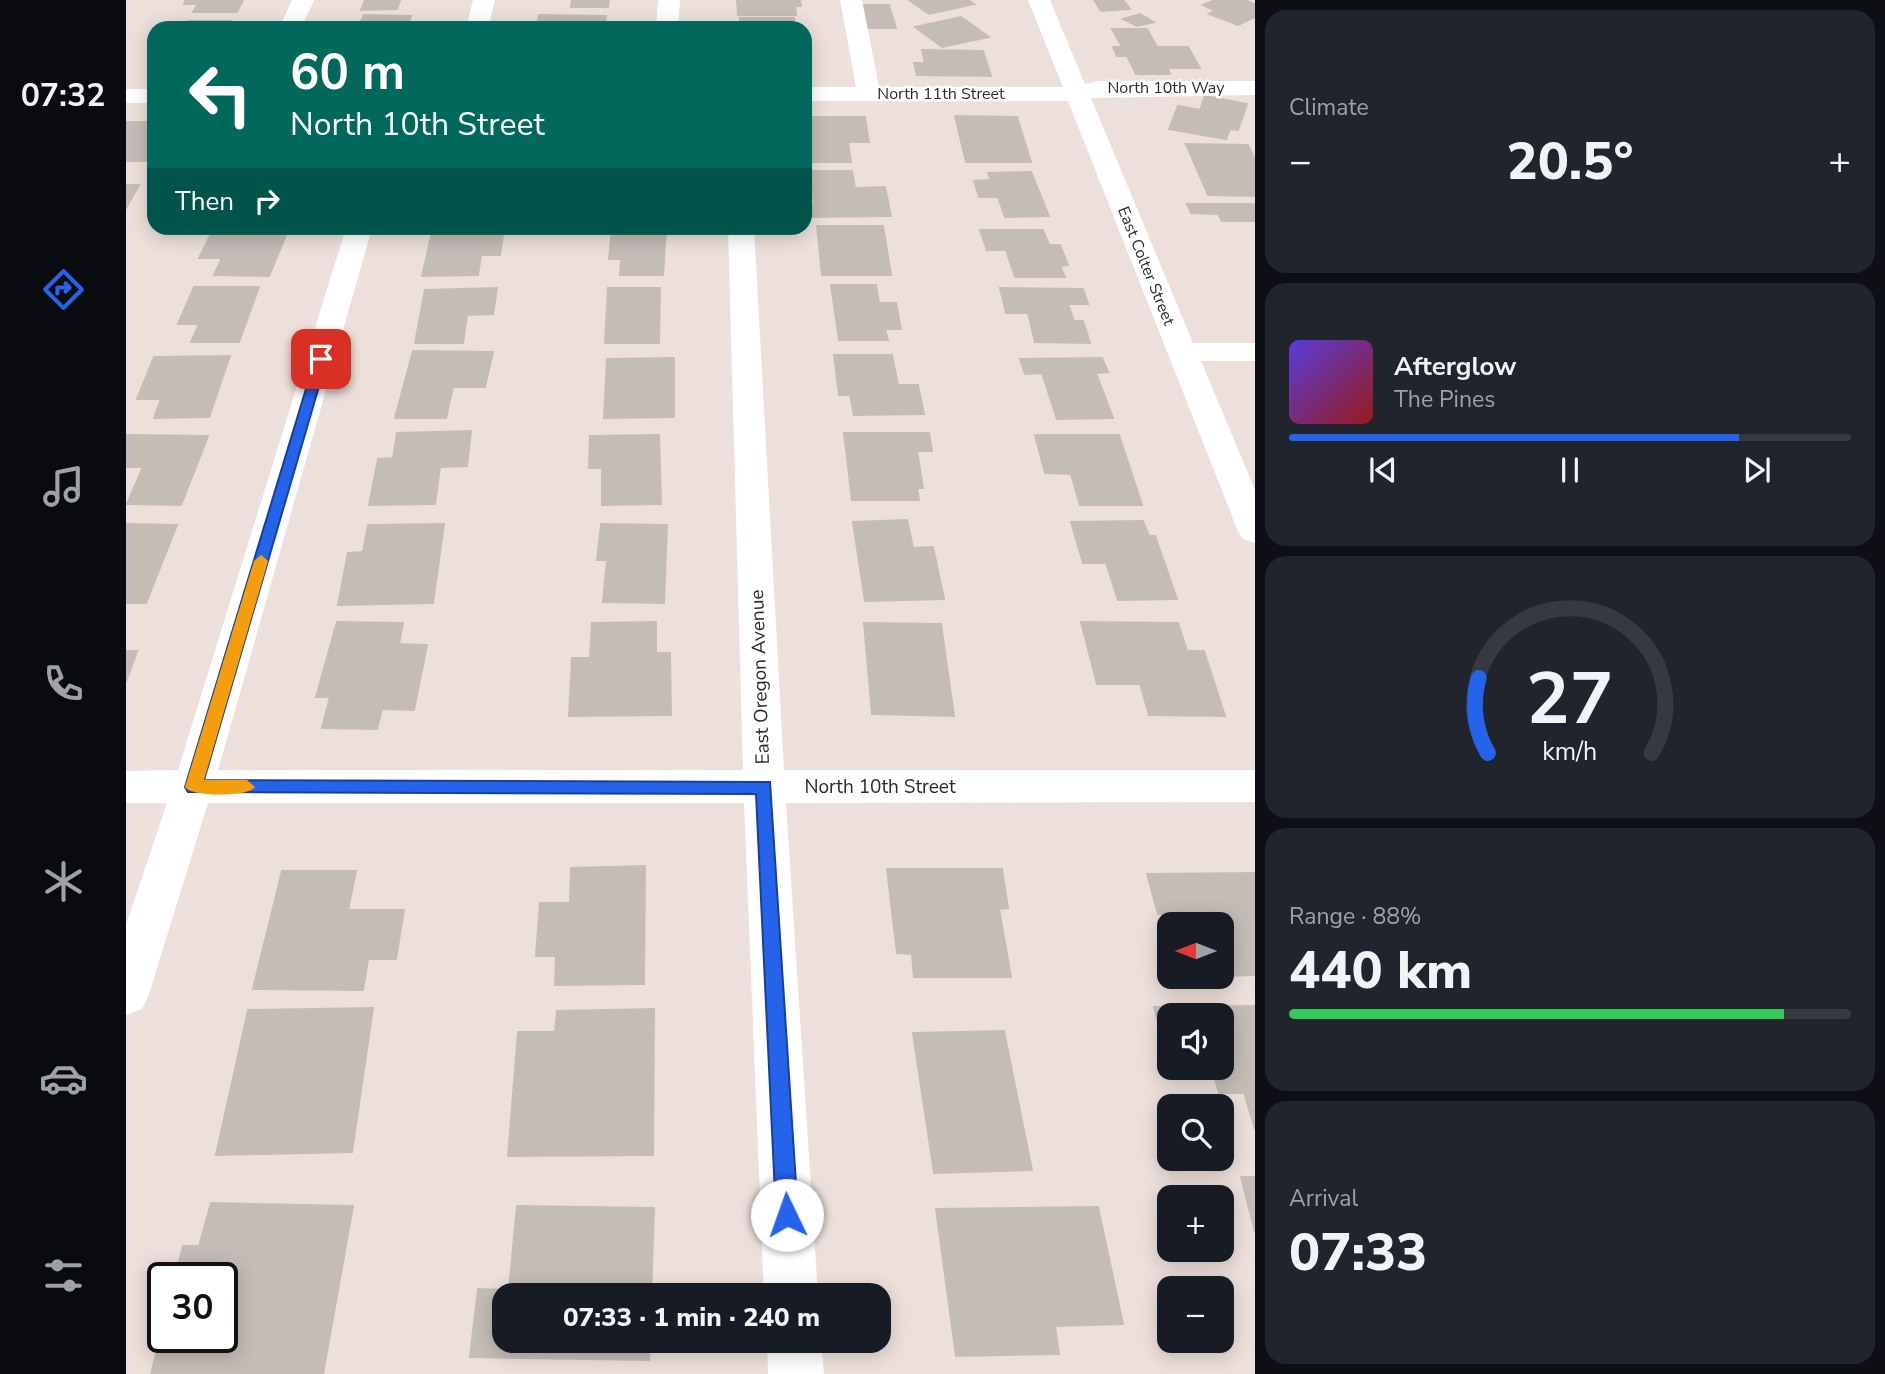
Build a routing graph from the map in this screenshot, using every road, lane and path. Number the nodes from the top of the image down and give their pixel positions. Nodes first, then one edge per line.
1 (303, 0) edge
2 (484, 0) edge
3 (669, 0) edge
4 (851, 0) edge
5 (1039, 0) edge
6 (293, 21) edge
7 (479, 21) edge
8 (668, 21) edge
9 (1255, 88) edge
10 (812, 94) edge
11 (869, 94) junction
12 (1077, 94) junction
13 (126, 96) edge
14 (147, 96) edge
15 (357, 235) edge
16 (741, 235) edge
17 (1182, 352) junction
18 (1255, 352) edge
19 (1255, 531) edge
20 (1255, 786) edge
21 (126, 787) edge
22 (194, 787) junction
23 (764, 787) junction
24 (126, 994) edge
25 (791, 1283) edge
26 (795, 1353) edge
27 (796, 1374) edge

1 - 6 street
2 - 7 street
3 - 8 street
4 - 11 street
5 - 12 street, East Colter Street
9 - 12 street, North 10th Way
10 - 11 street, North 11th Street
11 - 12 street, North 11th Street
12 - 17 street, East Colter Street
13 - 14 street
15 - 22 street
16 - 23 street, East Oregon Avenue
17 - 18 street
17 - 19 street, East Colter Street
20 - 23 street, North 10th Street
21 - 22 street, North 10th Street
22 - 23 street, North 10th Street
22 - 24 street
23 - 25 street, East Oregon Avenue
26 - 27 street

